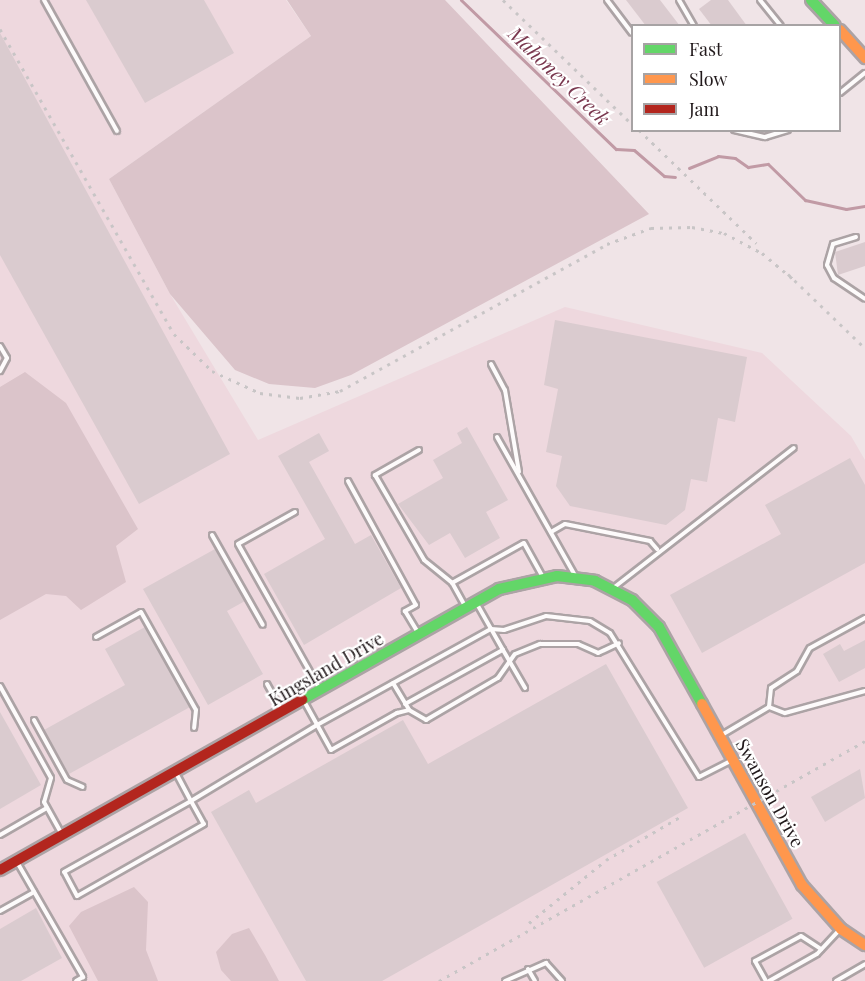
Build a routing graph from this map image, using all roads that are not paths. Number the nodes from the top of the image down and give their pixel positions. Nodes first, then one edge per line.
1 (44, 0) edge
2 (607, 0) edge
3 (679, 0) edge
4 (760, 0) edge
5 (811, 0) edge
6 (693, 24) edge
7 (780, 24) edge
8 (833, 24) edge
9 (631, 30) edge
10 (841, 31) edge
11 (865, 58) edge
12 (865, 73) edge
13 (841, 92) edge
14 (117, 131) dead end
15 (743, 132) edge
16 (781, 132) edge
17 (856, 237) dead end
18 (865, 299) edge
19 (0, 346) edge
20 (491, 364) dead end
21 (0, 371) edge
22 (497, 437) dead end
23 (794, 448) dead end
24 (419, 450) dead end
25 (519, 475) junction
26 (348, 481) dead end
27 (295, 512) dead end
28 (551, 532) junction
29 (212, 535) dead end
30 (657, 549) junction
31 (542, 576) junction
32 (577, 578) junction
33 (452, 583) junction
34 (611, 589) junction
35 (471, 605) junction
36 (865, 618) edge
37 (263, 625) dead end
38 (491, 629) junction
39 (419, 635) junction
40 (96, 637) dead end
41 (666, 640) joint
42 (619, 644) junction
43 (503, 650) junction
44 (509, 661) junction
45 (393, 683) junction
46 (267, 684) dead end
47 (0, 686) edge
48 (525, 688) dead end
49 (321, 691) junction
50 (865, 691) edge
51 (304, 701) junction
52 (405, 704) junction
53 (769, 707) junction
54 (409, 710) junction
55 (283, 712) junction
56 (34, 720) dead end
57 (317, 725) junction
58 (194, 728) dead end
59 (720, 737) junction
60 (732, 759) junction
61 (176, 771) junction
62 (83, 787) dead end
63 (191, 801) junction
64 (47, 808) junction
65 (0, 835) edge
66 (63, 835) junction
67 (16, 861) junction
68 (0, 869) edge
69 (34, 892) junction
70 (0, 911) edge
71 (841, 929) junction
72 (865, 945) edge
73 (821, 950) junction
74 (865, 964) edge
75 (528, 969) junction
76 (857, 969) junction
77 (865, 971) edge
78 (76, 981) edge
79 (505, 981) edge
80 (534, 981) edge
81 (562, 981) edge
82 (767, 981) edge
83 (836, 981) edge

1 - 14 lane
2 - 9 lane
3 - 6 lane
4 - 7 lane
5 - 8 street
10 - 11 street
12 - 13 lane
15 - 16 lane
17 - 18 lane
19 - 21 lane
20 - 25 lane
22 - 25 lane
23 - 30 lane
24 - 33 lane
25 - 28 lane
26 - 39 lane
27 - 49 lane
28 - 30 lane
28 - 32 lane
29 - 37 lane
30 - 34 lane
31 - 32 street, Kingsland Drive
31 - 33 lane
31 - 35 street, Kingsland Drive
32 - 34 street, Kingsland Drive
33 - 35 lane
34 - 41 street, Kingsland Drive
35 - 38 lane
35 - 39 street, Kingsland Drive
36 - 53 lane
38 - 42 lane
38 - 43 lane
38 - 45 lane
39 - 49 street, Kingsland Drive
40 - 58 lane
41 - 59 street, Swanson Drive
42 - 44 lane
42 - 60 lane
43 - 44 lane
43 - 52 lane
44 - 48 lane
44 - 54 lane
45 - 52 lane
45 - 57 lane
46 - 55 lane
47 - 64 lane
49 - 51 street, Kingsland Drive
50 - 53 lane
51 - 55 street, Kingsland Drive
51 - 57 lane
52 - 54 lane
53 - 59 lane
54 - 57 lane
55 - 61 street, Kingsland Drive
56 - 62 lane
57 - 63 lane
59 - 60 street, Swanson Drive
60 - 71 street, Swanson Drive
61 - 63 lane
61 - 66 street, Kingsland Drive
63 - 63 lane
64 - 65 lane
64 - 66 lane
66 - 67 street, Kingsland Drive
67 - 68 street, Kingsland Drive
67 - 69 lane
69 - 70 lane
69 - 78 lane
71 - 72 street, Swanson Drive
71 - 73 lane
73 - 82 lane
73 - 82 lane
74 - 76 lane
75 - 79 lane
75 - 80 lane
75 - 81 lane
76 - 77 lane
76 - 83 lane

